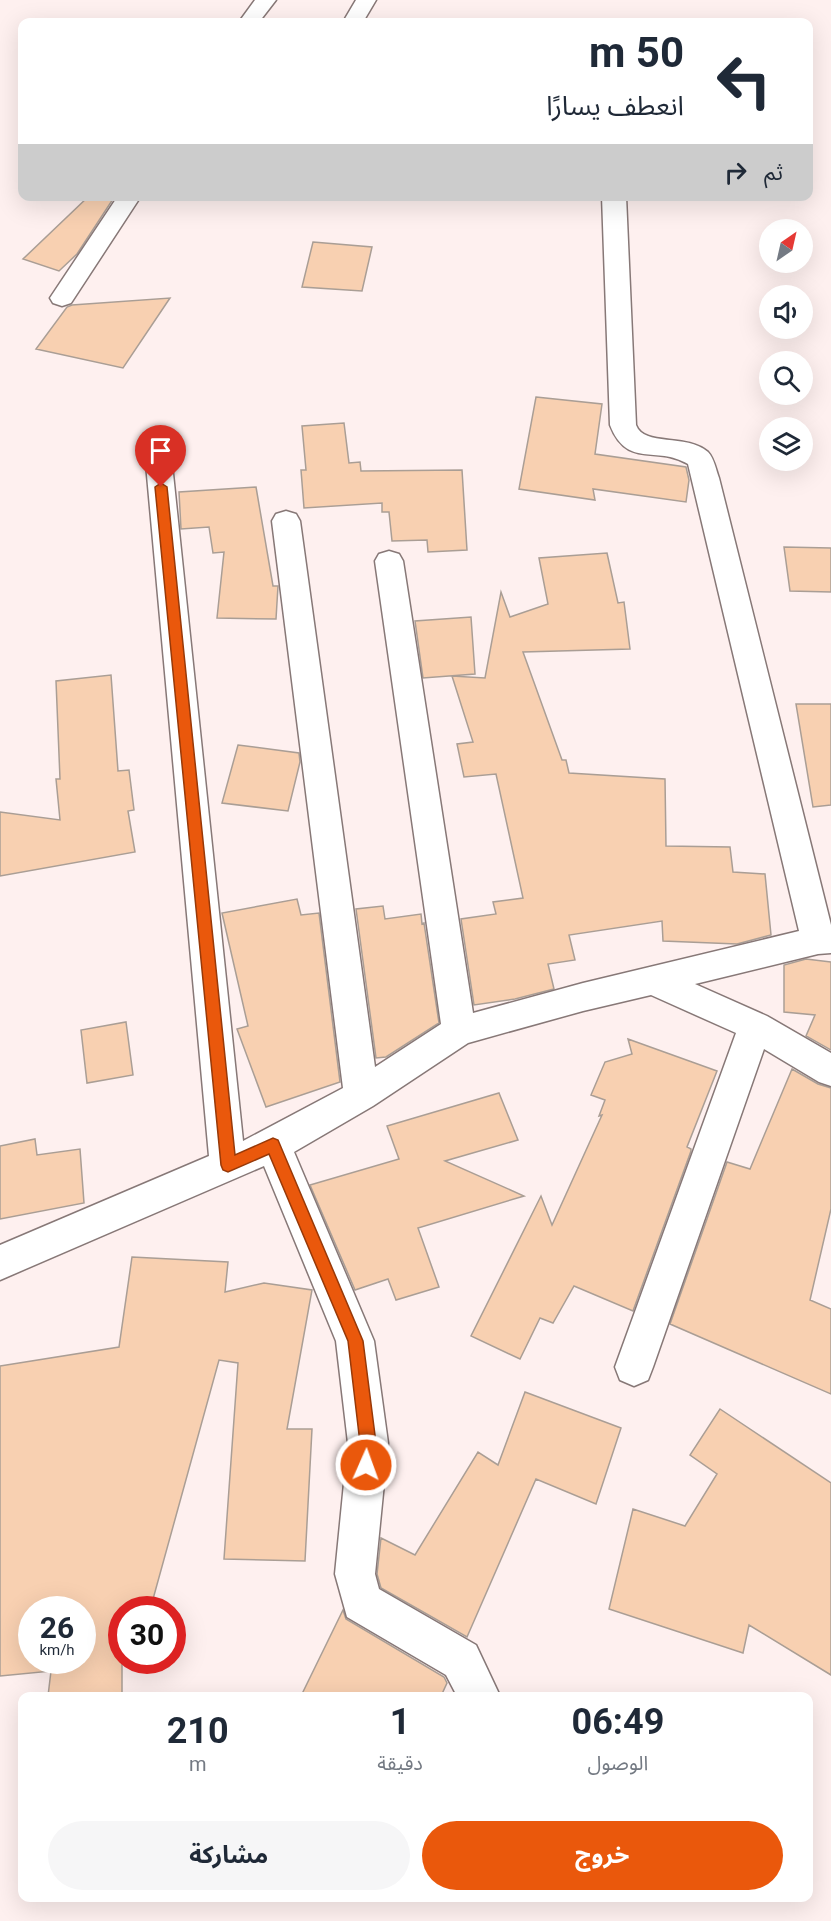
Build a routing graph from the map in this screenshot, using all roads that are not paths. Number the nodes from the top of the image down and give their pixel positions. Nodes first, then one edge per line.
1 (266, 0) edge
2 (366, 0) edge
3 (252, 18) edge
4 (355, 18) edge
5 (127, 201) edge
6 (614, 201) edge
7 (62, 298) dead end
8 (159, 464) dead end
9 (286, 521) dead end
10 (389, 561) dead end
11 (824, 939) edge
12 (652, 980) junction
13 (755, 1026) junction
14 (459, 1031) junction
15 (831, 1071) edge
16 (361, 1095) junction
17 (273, 1145) junction
18 (228, 1165) junction
19 (0, 1263) edge
20 (634, 1367) dead end
21 (477, 1692) edge

1 - 3 street
2 - 4 street
5 - 7 street
6 - 11 street
8 - 18 street
9 - 16 street
10 - 14 street
11 - 12 street
12 - 13 street
12 - 14 street
13 - 15 street
13 - 20 street
14 - 16 street
16 - 17 street
17 - 18 street
17 - 21 street
18 - 19 street

